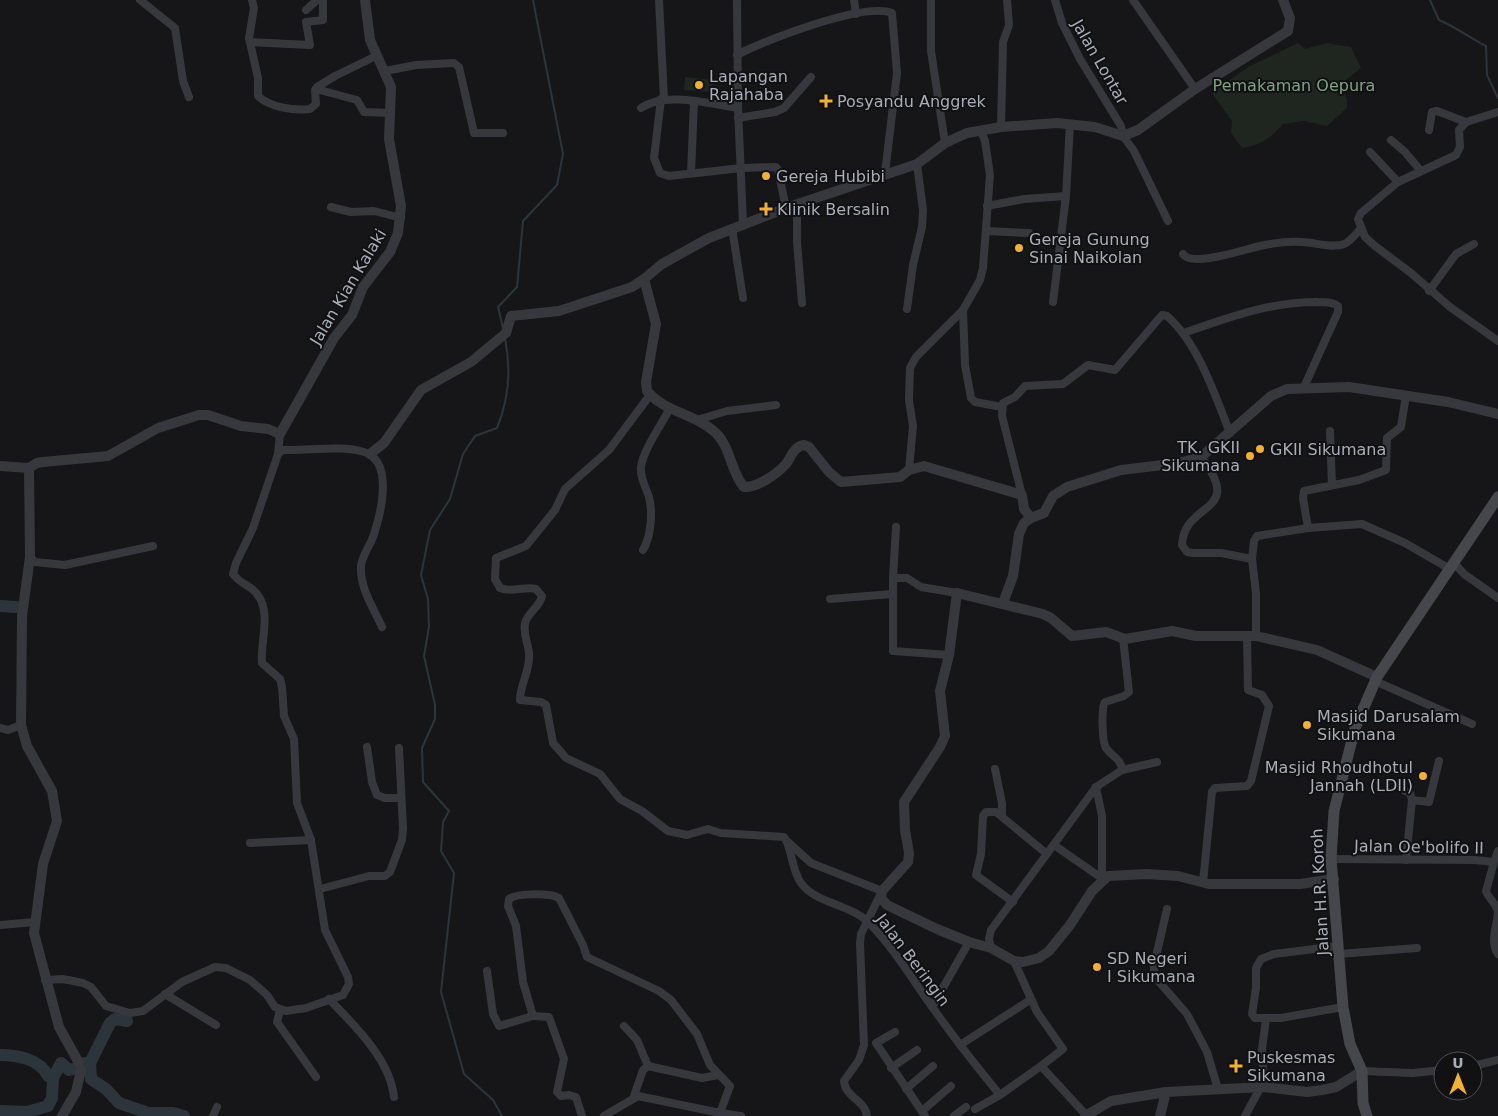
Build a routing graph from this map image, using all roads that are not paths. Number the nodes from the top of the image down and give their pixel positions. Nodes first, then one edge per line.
1 (140, 0) edge
2 (252, 0) edge
3 (317, 0) edge
4 (323, 0) edge
5 (365, 0) edge
6 (659, 0) edge
7 (737, 0) edge
8 (854, 0) edge
9 (931, 0) edge
10 (1007, 0) edge
11 (1055, 0) edge
12 (1133, 0) edge
13 (1283, 0) edge
14 (306, 10) dead end
15 (856, 14) junction
16 (250, 42) junction
17 (737, 55) junction
18 (376, 56) junction
19 (385, 71) junction
20 (811, 77) dead end
21 (316, 89) junction
22 (1195, 89) junction
23 (189, 96) dead end
24 (662, 99) junction
25 (694, 102) junction
26 (641, 108) dead end
27 (738, 108) junction
28 (1498, 112) edge
29 (391, 113) junction
30 (738, 118) junction
31 (1466, 122) junction
32 (1070, 124) junction
33 (1001, 127) junction
34 (981, 130) junction
35 (1429, 130) dead end
36 (504, 133) dead end
37 (1123, 136) junction
38 (1391, 140) dead end
39 (945, 144) junction
40 (1370, 152) dead end
41 (917, 164) junction
42 (742, 168) junction
43 (1420, 170) junction
44 (691, 173) junction
45 (885, 174) junction
46 (1398, 182) junction
47 (1066, 196) junction
48 (797, 204) junction
49 (333, 206) dead end
50 (987, 206) junction
51 (786, 208) junction
52 (401, 218) junction
53 (1168, 221) dead end
54 (743, 224) junction
55 (732, 228) junction
56 (1361, 228) junction
57 (986, 231) junction
58 (1029, 233) dead end
59 (1474, 244) dead end
60 (1183, 254) dead end
61 (644, 279) junction
62 (1430, 291) junction
63 (744, 298) dead end
64 (1052, 302) dead end
65 (802, 303) dead end
66 (907, 309) dead end
67 (963, 310) junction
68 (1184, 333) junction
69 (1498, 342) edge
70 (1304, 387) junction
71 (650, 395) junction
72 (1406, 395) junction
73 (776, 404) dead end
74 (1002, 407) junction
75 (670, 408) junction
76 (1498, 414) edge
77 (697, 420) junction
78 (1330, 431) dead end
79 (1230, 433) junction
80 (280, 434) junction
81 (278, 454) junction
82 (370, 454) junction
83 (1201, 457) junction
84 (0, 466) edge
85 (29, 468) junction
86 (908, 470) junction
87 (1332, 485) junction
88 (1022, 495) junction
89 (1497, 503) edge
90 (1031, 518) junction
91 (896, 527) dead end
92 (1308, 528) junction
93 (153, 546) dead end
94 (643, 550) dead end
95 (30, 558) junction
96 (1252, 559) junction
97 (1452, 566) junction
98 (893, 578) junction
99 (957, 593) junction
100 (892, 594) junction
101 (1498, 598) edge
102 (830, 599) dead end
103 (1003, 603) junction
104 (382, 627) dead end
105 (1251, 635) junction
106 (1123, 638) junction
107 (949, 655) junction
108 (1376, 679) junction
109 (1472, 724) dead end
110 (21, 725) junction
111 (0, 728) edge
112 (367, 747) dead end
113 (399, 748) dead end
114 (1439, 761) dead end
115 (1157, 762) dead end
116 (995, 769) dead end
117 (1122, 770) junction
118 (1096, 787) junction
119 (1406, 791) dead end
120 (401, 798) junction
121 (1412, 800) junction
122 (1002, 816) junction
123 (310, 840) junction
124 (787, 841) junction
125 (250, 843) dead end
126 (1054, 845) junction
127 (1498, 851) edge
128 (1047, 854) junction
129 (1331, 859) junction
130 (1406, 860) junction
131 (1494, 862) junction
132 (1102, 879) junction
133 (1334, 879) junction
134 (1203, 882) junction
135 (320, 889) junction
136 (882, 891) junction
137 (1013, 902) junction
138 (1166, 910) dead end
139 (35, 922) junction
140 (868, 922) junction
141 (0, 925) edge
142 (969, 942) junction
143 (991, 948) junction
144 (1417, 948) dead end
145 (1338, 950) junction
146 (1498, 954) edge
147 (1014, 961) junction
148 (487, 970) dead end
149 (46, 980) junction
150 (165, 994) junction
151 (329, 999) junction
152 (1030, 1000) junction
153 (932, 1007) junction
154 (1343, 1007) junction
155 (280, 1010) junction
156 (533, 1016) junction
157 (1266, 1019) junction
158 (216, 1025) dead end
159 (624, 1026) dead end
160 (895, 1032) dead end
161 (960, 1045) junction
162 (917, 1050) dead end
163 (1498, 1060) edge
164 (1483, 1064) edge
165 (648, 1066) junction
166 (934, 1066) dead end
167 (1041, 1066) junction
168 (891, 1068) junction
169 (1362, 1071) junction
170 (1433, 1071) edge
171 (718, 1076) junction
172 (316, 1077) dead end
173 (951, 1086) dead end
174 (1262, 1087) junction
175 (906, 1089) junction
176 (1218, 1089) junction
177 (1166, 1092) junction
178 (1000, 1095) junction
179 (634, 1096) junction
180 (394, 1097) dead end
181 (217, 1107) dead end
182 (966, 1107) dead end
183 (975, 1109) dead end
184 (720, 1114) edge
185 (923, 1114) edge
186 (62, 1116) edge
187 (213, 1116) edge
188 (582, 1116) edge
189 (604, 1116) edge
190 (741, 1116) edge
191 (867, 1116) edge
192 (954, 1116) edge
193 (1085, 1116) edge
194 (1160, 1116) edge
195 (1245, 1116) edge
196 (1367, 1116) edge

1 - 23 street
2 - 16 street
3 - 14 street
4 - 16 street
5 - 18 street, Jalan Kian Kalaki
6 - 24 street
7 - 17 street
8 - 15 street
9 - 39 street
10 - 33 street
11 - 37 street, Jalan Lontar
12 - 22 street
13 - 22 street
15 - 17 street
15 - 45 street
16 - 21 street
17 - 27 street
18 - 19 street, Jalan Kian Kalaki
18 - 21 street
19 - 29 street, Jalan Kian Kalaki
19 - 36 street
20 - 30 street
21 - 29 street
22 - 37 street
24 - 25 street
24 - 26 street
24 - 44 street
25 - 27 street
25 - 44 street
27 - 30 street
28 - 31 street
29 - 52 street, Jalan Kian Kalaki
30 - 42 street
31 - 35 street
31 - 43 street
32 - 33 street
32 - 37 street
32 - 47 street
33 - 34 street
34 - 39 street
34 - 50 street
37 - 53 street, Jalan Lontar
38 - 43 street
39 - 41 street
40 - 46 street
41 - 45 street
41 - 66 street
42 - 44 street
42 - 51 street
42 - 54 street
43 - 46 street
45 - 48 street
46 - 56 street
47 - 50 street
47 - 64 street
48 - 51 street
48 - 65 street
49 - 52 street
50 - 57 street
51 - 54 street
52 - 80 street, Jalan Kian Kalaki
54 - 55 street
55 - 61 street
55 - 63 street
56 - 60 street
56 - 62 street
57 - 58 street
57 - 67 street
59 - 62 street
61 - 71 street
61 - 82 street
62 - 69 street
67 - 74 street
67 - 86 street
68 - 70 street
68 - 74 street
68 - 79 street
70 - 72 street
70 - 79 street
71 - 75 street
71 - 124 street
72 - 76 street
72 - 87 street
73 - 77 street
74 - 88 street
75 - 77 street
75 - 94 street
77 - 86 street
78 - 87 street
79 - 83 street
80 - 81 street
80 - 85 street
81 - 82 street
81 - 123 street
82 - 104 street
83 - 90 street
83 - 96 street
84 - 85 street
85 - 95 street
86 - 88 street
87 - 92 street
88 - 90 street
89 - 97 main road, Jalan H.R. Koroh
90 - 103 street
91 - 98 street
92 - 96 street
92 - 97 street
93 - 95 street
95 - 110 street
96 - 105 street
97 - 101 street
97 - 108 main road, Jalan H.R. Koroh
98 - 99 street
98 - 100 street
99 - 103 street
99 - 107 street
100 - 102 street
100 - 107 street
103 - 106 street
105 - 106 street
105 - 108 street
105 - 134 street
106 - 117 street
107 - 136 street
108 - 109 street
108 - 129 main road, Jalan H.R. Koroh
110 - 111 street
110 - 139 street
112 - 120 street
113 - 120 street
114 - 121 street
115 - 117 street
116 - 122 street
117 - 118 street
118 - 126 street
118 - 132 street
119 - 121 street
120 - 135 street
121 - 130 street
122 - 128 street
122 - 137 street
123 - 125 street
123 - 135 street
124 - 136 street
124 - 140 street, Jalan Beringin
126 - 128 street
126 - 132 street
127 - 131 street, Jalan Oe'bolifo II
128 - 137 street
129 - 130 street, Jalan Oe'bolifo II
129 - 133 main road, Jalan H.R. Koroh
130 - 131 street, Jalan Oe'bolifo II
131 - 146 street
132 - 134 street
132 - 147 street
133 - 134 street
133 - 145 main road, Jalan H.R. Koroh
135 - 151 street
136 - 140 street
136 - 142 street
137 - 143 street
138 - 176 street
139 - 141 street
139 - 149 street
140 - 153 street, Jalan Beringin
140 - 191 street
142 - 143 street
142 - 153 street
143 - 147 street
144 - 145 street
145 - 154 main road, Jalan H.R. Koroh
145 - 157 street
147 - 152 street
148 - 156 street
149 - 150 street
149 - 186 street
150 - 155 street
150 - 158 street
151 - 155 street
151 - 180 street
152 - 161 street
152 - 167 street
153 - 161 street, Jalan Beringin
154 - 157 street
154 - 169 main road, Jalan H.R. Koroh
155 - 172 street
156 - 171 street
156 - 188 street
157 - 174 street
159 - 165 street
160 - 168 street
161 - 178 street, Jalan Beringin
162 - 168 street
163 - 164 street
165 - 171 street
165 - 179 street
166 - 175 street
167 - 178 street
167 - 193 street
168 - 175 street
169 - 170 street
169 - 174 street
169 - 196 main road, Jalan H.R. Koroh
171 - 184 street
173 - 185 street
174 - 176 street
174 - 195 street
175 - 185 street
176 - 177 street
177 - 193 street
177 - 194 street
178 - 183 street
179 - 184 street
179 - 189 street
181 - 187 street
182 - 192 street
184 - 190 street

